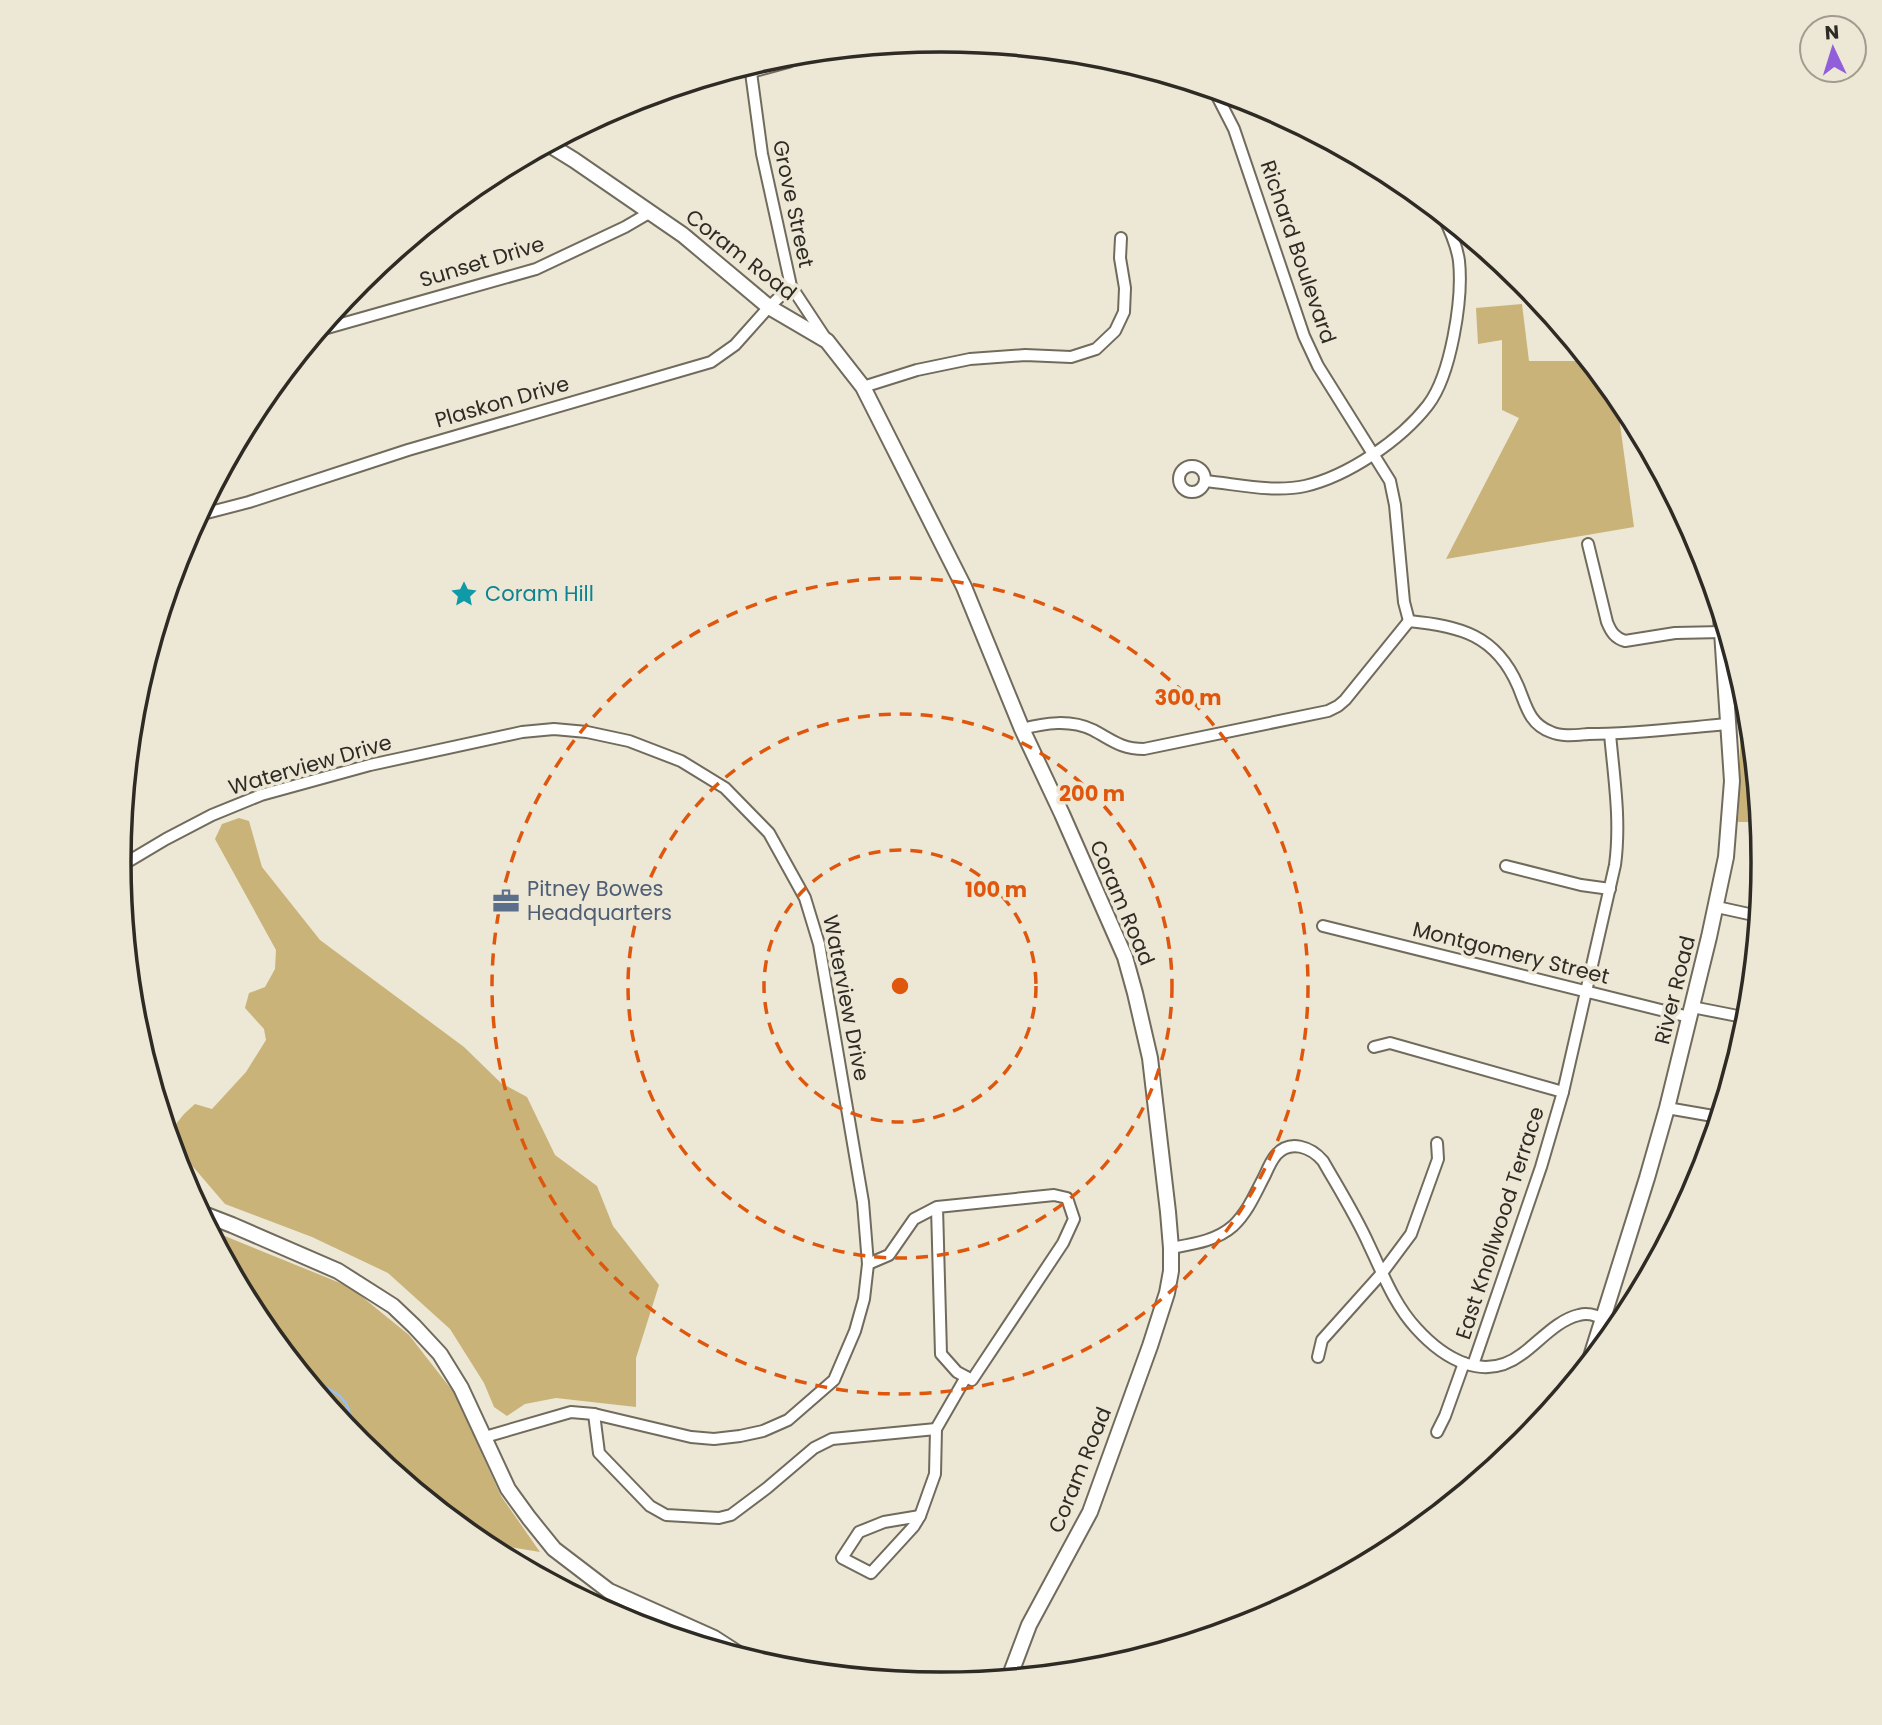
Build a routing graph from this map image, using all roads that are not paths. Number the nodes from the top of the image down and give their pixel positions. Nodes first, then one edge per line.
1 (751, 75) edge
2 (1220, 102) edge
3 (557, 150) edge
4 (649, 213) junction
5 (1451, 234) edge
6 (1121, 238) dead end
7 (791, 286) junction
8 (769, 307) junction
9 (334, 326) edge
10 (827, 341) junction
11 (863, 387) junction
12 (1373, 455) junction
13 (1205, 481) dead end
14 (212, 512) edge
15 (1588, 544) dead end
16 (1409, 621) junction
17 (1717, 632) edge
18 (1724, 659) edge
19 (1728, 724) junction
20 (1022, 729) junction
21 (1610, 734) junction
22 (131, 860) edge
23 (1506, 866) dead end
24 (1610, 889) junction
25 (1717, 907) junction
26 (1749, 914) edge
27 (1322, 926) dead end
28 (1587, 992) junction
29 (1691, 1012) junction
30 (1736, 1017) edge
31 (1374, 1047) dead end
32 (1563, 1092) junction
33 (1667, 1108) junction
34 (1710, 1115) edge
35 (1437, 1143) dead end
36 (937, 1207) junction
37 (214, 1218) edge
38 (1171, 1248) junction
39 (868, 1264) junction
40 (1382, 1273) junction
41 (1602, 1318) junction
42 (1608, 1321) edge
43 (1596, 1339) edge
44 (1318, 1357) dead end
45 (1469, 1364) junction
46 (966, 1377) junction
47 (594, 1414) junction
48 (936, 1429) junction
49 (1437, 1432) dead end
50 (485, 1437) junction
51 (920, 1516) junction
52 (720, 1642) edge
53 (1012, 1669) edge

1 - 7 street, Grove Street
2 - 12 street, Richard Boulevard
3 - 4 street, Coram Road
4 - 8 street, Coram Road
4 - 9 street, Sunset Drive
5 - 12 street
6 - 11 street
7 - 8 street, Plaskon Drive
7 - 10 street, Grove Street
8 - 10 street, Coram Road
8 - 14 street, Plaskon Drive
10 - 11 street, Coram Road
11 - 20 street, Coram Road
12 - 13 street
12 - 16 street, Richard Boulevard
15 - 17 street
16 - 20 street
16 - 21 street
18 - 19 street, River Road
19 - 21 street
19 - 25 street, River Road
20 - 38 street, Coram Road
21 - 24 street, East Knollwood Terrace
22 - 39 street, Waterview Drive
23 - 24 street
24 - 28 street, East Knollwood Terrace
25 - 26 street
25 - 29 street, River Road
27 - 28 street, Montgomery Street
28 - 29 street, Montgomery Street
28 - 32 street, East Knollwood Terrace
29 - 30 street, Montgomery Street
29 - 33 street, River Road
31 - 32 street
32 - 45 street, East Knollwood Terrace
33 - 34 street
33 - 41 street, River Road
35 - 40 street
36 - 39 street
36 - 46 street
36 - 46 street
37 - 50 street
38 - 40 street
38 - 53 street, Coram Road
39 - 47 street, Waterview Drive
40 - 44 street
40 - 45 street
41 - 42 street
41 - 43 street, River Road
41 - 45 street
45 - 49 street, East Knollwood Terrace
46 - 48 street
47 - 48 street
47 - 50 street, Waterview Drive
48 - 51 street
50 - 52 street
51 - 51 street

